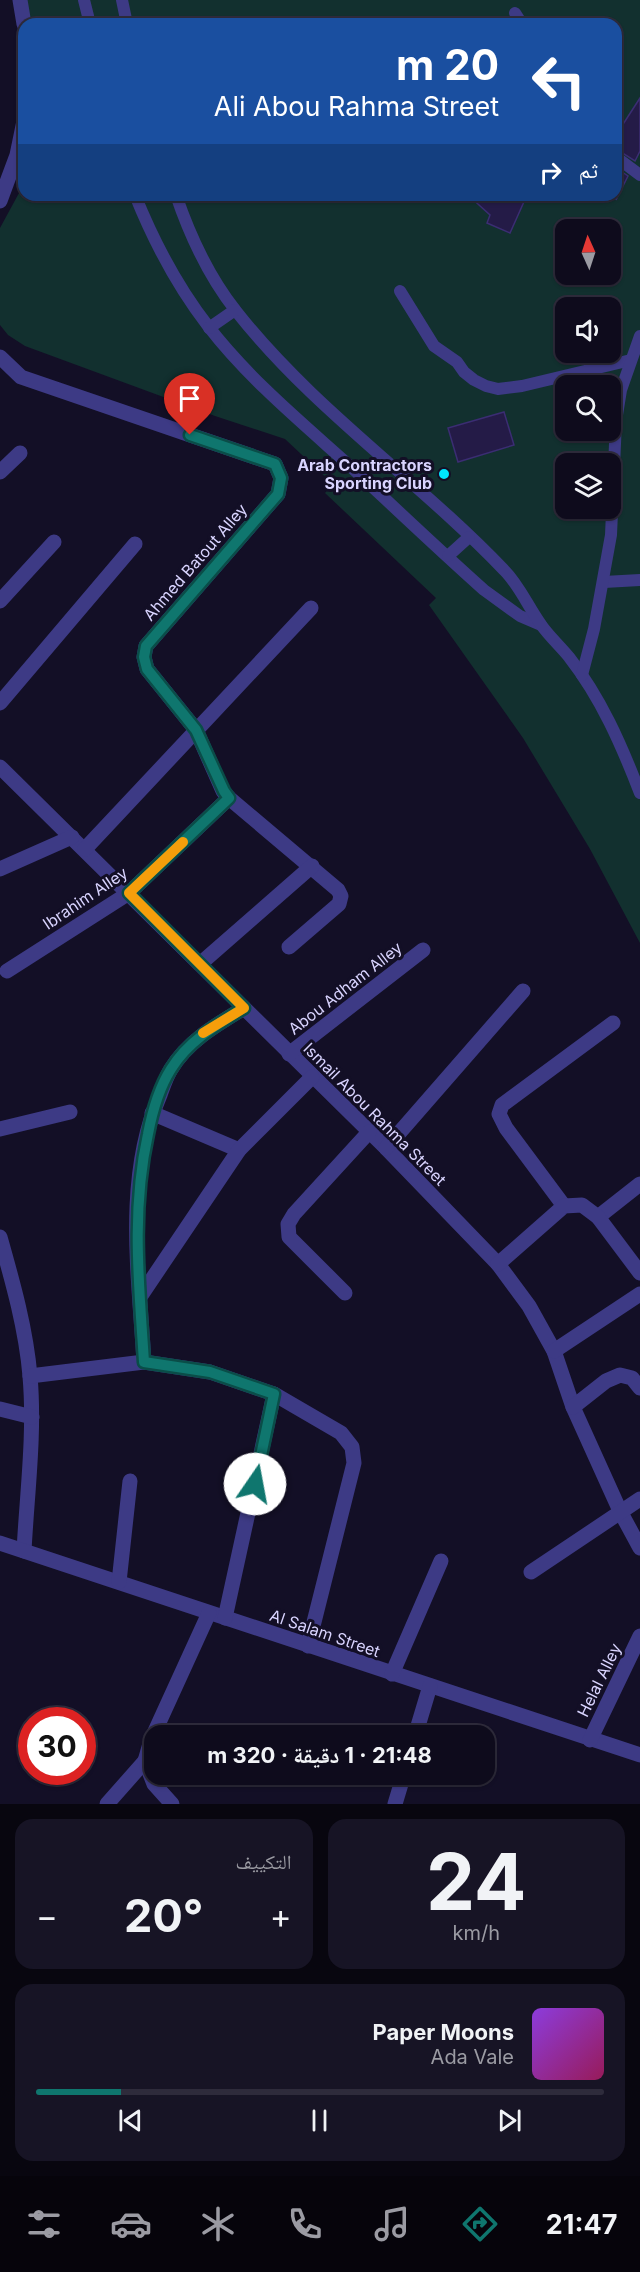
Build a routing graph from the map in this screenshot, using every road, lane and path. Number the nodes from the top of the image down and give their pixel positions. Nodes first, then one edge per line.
1 (20, 0) edge
2 (84, 0) edge
3 (122, 0) edge
4 (23, 18) edge
5 (88, 18) edge
6 (126, 18) edge
7 (18, 150) edge
8 (622, 162) edge
9 (640, 175) edge
10 (0, 201) edge
11 (138, 201) edge
12 (178, 201) edge
13 (400, 291) dead end
14 (235, 310) junction
15 (209, 328) junction
16 (640, 336) edge
17 (0, 357) edge
18 (631, 360) junction
19 (20, 453) dead end
20 (0, 472) edge
21 (469, 537) junction
22 (54, 542) dead end
23 (135, 544) dead end
24 (448, 556) junction
25 (640, 580) edge
26 (604, 582) junction
27 (0, 601) edge
28 (311, 608) dead end
29 (541, 625) junction
30 (582, 675) junction
31 (0, 703) edge
32 (196, 730) junction
33 (0, 767) edge
34 (640, 793) edge
35 (229, 798) junction
36 (72, 837) junction
37 (85, 849) junction
38 (312, 866) junction
39 (0, 869) edge
40 (129, 893) junction
41 (289, 947) dead end
42 (423, 950) dead end
43 (200, 964) junction
44 (7, 971) dead end
45 (523, 991) dead end
46 (244, 1008) junction
47 (613, 1023) dead end
48 (289, 1054) junction
49 (312, 1077) junction
50 (70, 1112) dead end
51 (152, 1113) junction
52 (0, 1130) edge
53 (369, 1132) junction
54 (386, 1148) junction
55 (239, 1149) junction
56 (640, 1184) edge
57 (564, 1206) junction
58 (598, 1217) junction
59 (0, 1237) edge
60 (498, 1264) junction
61 (640, 1273) edge
62 (345, 1293) dead end
63 (640, 1294) edge
64 (140, 1297) junction
65 (554, 1351) junction
66 (144, 1362) junction
67 (30, 1376) junction
68 (640, 1388) edge
69 (274, 1394) junction
70 (573, 1407) junction
71 (0, 1409) edge
72 (32, 1417) junction
73 (130, 1481) dead end
74 (640, 1499) edge
75 (620, 1511) junction
76 (0, 1543) edge
77 (640, 1548) edge
78 (24, 1551) junction
79 (441, 1561) dead end
80 (531, 1572) dead end
81 (118, 1582) junction
82 (209, 1613) junction
83 (225, 1618) junction
84 (640, 1636) edge
85 (308, 1646) junction
86 (392, 1674) junction
87 (430, 1686) junction
88 (158, 1725) edge
89 (418, 1725) edge
90 (590, 1740) junction
91 (640, 1755) edge
92 (144, 1762) edge
93 (155, 1785) edge
94 (401, 1785) edge
95 (107, 1804) edge
96 (172, 1804) edge
97 (395, 1804) edge

1 - 4 street
2 - 5 lane
3 - 6 lane
7 - 10 street
8 - 9 lane
11 - 15 lane
12 - 14 lane
13 - 18 lane
14 - 15 lane
14 - 21 lane
15 - 24 lane
16 - 18 lane
17 - 32 street, Ahmed Batout Alley
18 - 26 lane
19 - 20 street
21 - 24 lane
21 - 29 lane
22 - 27 street
23 - 31 street
24 - 29 lane
25 - 26 lane
26 - 30 lane
28 - 32 street
29 - 30 lane
30 - 34 lane
32 - 35 street, Ahmed Batout Alley
32 - 37 street
33 - 36 street, Ismail Abou Rahma Street
35 - 38 street, Ahmed Batout Alley
35 - 40 street, Ibrahim Alley
36 - 37 street, Ismail Abou Rahma Street
36 - 39 street
37 - 40 street, Ismail Abou Rahma Street
38 - 41 street, Ahmed Batout Alley
38 - 43 street
40 - 43 street, Ismail Abou Rahma Street
40 - 44 street, Ibrahim Alley
42 - 48 street, Abou Adham Alley
43 - 46 street, Ismail Abou Rahma Street
45 - 54 street
46 - 48 street, Ismail Abou Rahma Street
46 - 51 street
47 - 57 street
48 - 49 street, Ismail Abou Rahma Street
49 - 53 street, Ismail Abou Rahma Street
49 - 55 street
50 - 52 street
51 - 55 street
51 - 64 street
53 - 54 street, Ismail Abou Rahma Street
53 - 62 street
54 - 60 street, Ismail Abou Rahma Street
55 - 64 street
56 - 58 street
57 - 58 street
57 - 60 street
58 - 61 street
59 - 67 street
60 - 65 street, Ismail Abou Rahma Street
63 - 65 street
64 - 66 street
65 - 70 street, Ismail Abou Rahma Street
66 - 67 street
66 - 69 street
67 - 72 street
68 - 70 street
69 - 83 street
69 - 85 street
70 - 75 street, Ismail Abou Rahma Street
71 - 72 street
72 - 78 street
73 - 81 street
74 - 75 street
75 - 77 street, Ismail Abou Rahma Street
75 - 80 street
76 - 78 street, Al Salam Street
78 - 81 street, Al Salam Street
79 - 86 street
81 - 82 street, Al Salam Street
82 - 83 street, Al Salam Street
82 - 88 street
83 - 85 street, Al Salam Street
84 - 90 street, Helal Alley
85 - 86 street, Al Salam Street
86 - 87 street, Al Salam Street
87 - 89 street
87 - 90 street, Al Salam Street
90 - 91 street, Al Salam Street
92 - 95 street
93 - 96 street
94 - 97 street

